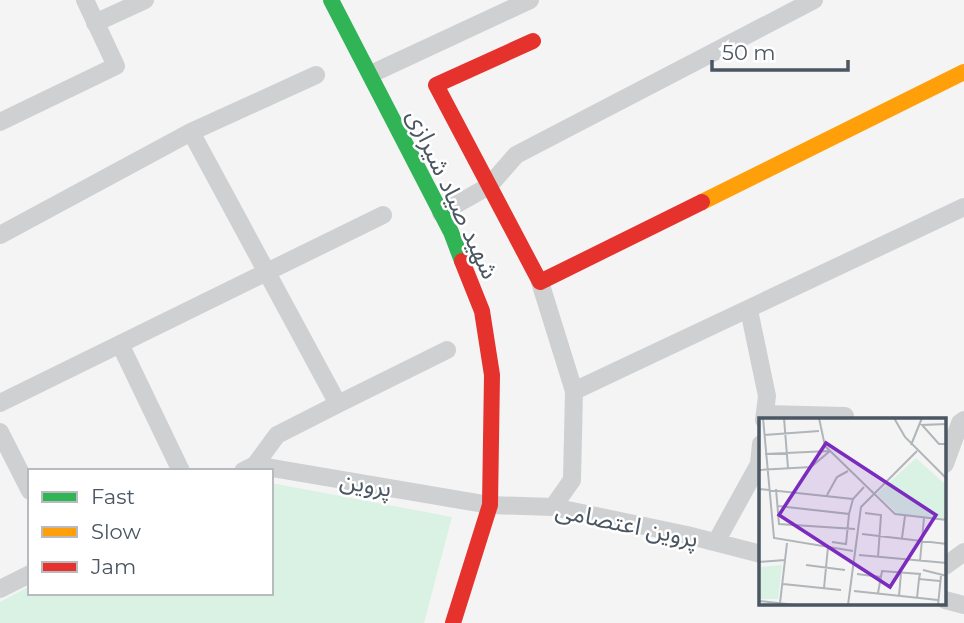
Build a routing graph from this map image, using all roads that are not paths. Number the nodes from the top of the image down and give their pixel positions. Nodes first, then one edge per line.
1 (85, 0) edge
2 (145, 0) edge
3 (331, 0) edge
4 (530, 0) edge
5 (814, 0) edge
6 (95, 23) junction
7 (533, 41) dead end
8 (964, 72) edge
9 (371, 74) junction
10 (316, 75) dead end
11 (0, 122) edge
12 (191, 132) junction
13 (489, 186) junction
14 (964, 208) edge
15 (442, 213) junction
16 (383, 215) dead end
17 (0, 235) edge
18 (268, 272) junction
19 (540, 282) junction
20 (749, 310) junction
21 (120, 344) junction
22 (447, 350) dead end
23 (574, 391) junction
24 (0, 403) edge
25 (338, 404) junction
26 (845, 416) dead end
27 (764, 417) edge
28 (964, 420) edge
29 (0, 432) edge
30 (946, 461) edge
31 (759, 464) edge
32 (249, 468) edge
33 (180, 469) edge
34 (273, 472) edge
35 (28, 487) edge
36 (491, 505) junction
37 (553, 507) junction
38 (716, 542) junction
39 (964, 552) edge
40 (759, 553) edge
41 (946, 565) edge
42 (28, 575) edge
43 (0, 589) edge
44 (946, 600) edge
45 (964, 605) edge
46 (453, 623) edge

1 - 6 street
2 - 6 street
3 - 9 street, شهید صیاد شیرازی
4 - 9 street
5 - 13 street
6 - 11 street
7 - 13 street
8 - 19 street
9 - 15 street, شهید صیاد شیرازی
10 - 12 street
12 - 17 street
12 - 18 street
13 - 15 street
13 - 19 street
14 - 20 street
15 - 36 street, شهید صیاد شیرازی
16 - 18 street
18 - 21 street
18 - 25 street
19 - 23 street
20 - 23 street
20 - 27 street
21 - 24 street
21 - 33 street
22 - 25 street
23 - 37 street
25 - 32 street
26 - 27 street
28 - 30 street
29 - 35 street
31 - 38 street
34 - 36 street, پروین
36 - 37 street, پروین اعتصامی
36 - 46 street, شهید صیاد شیرازی
37 - 38 street, پروین اعتصامی
38 - 40 street, پروین اعتصامی
39 - 41 street
42 - 43 street
44 - 45 street

